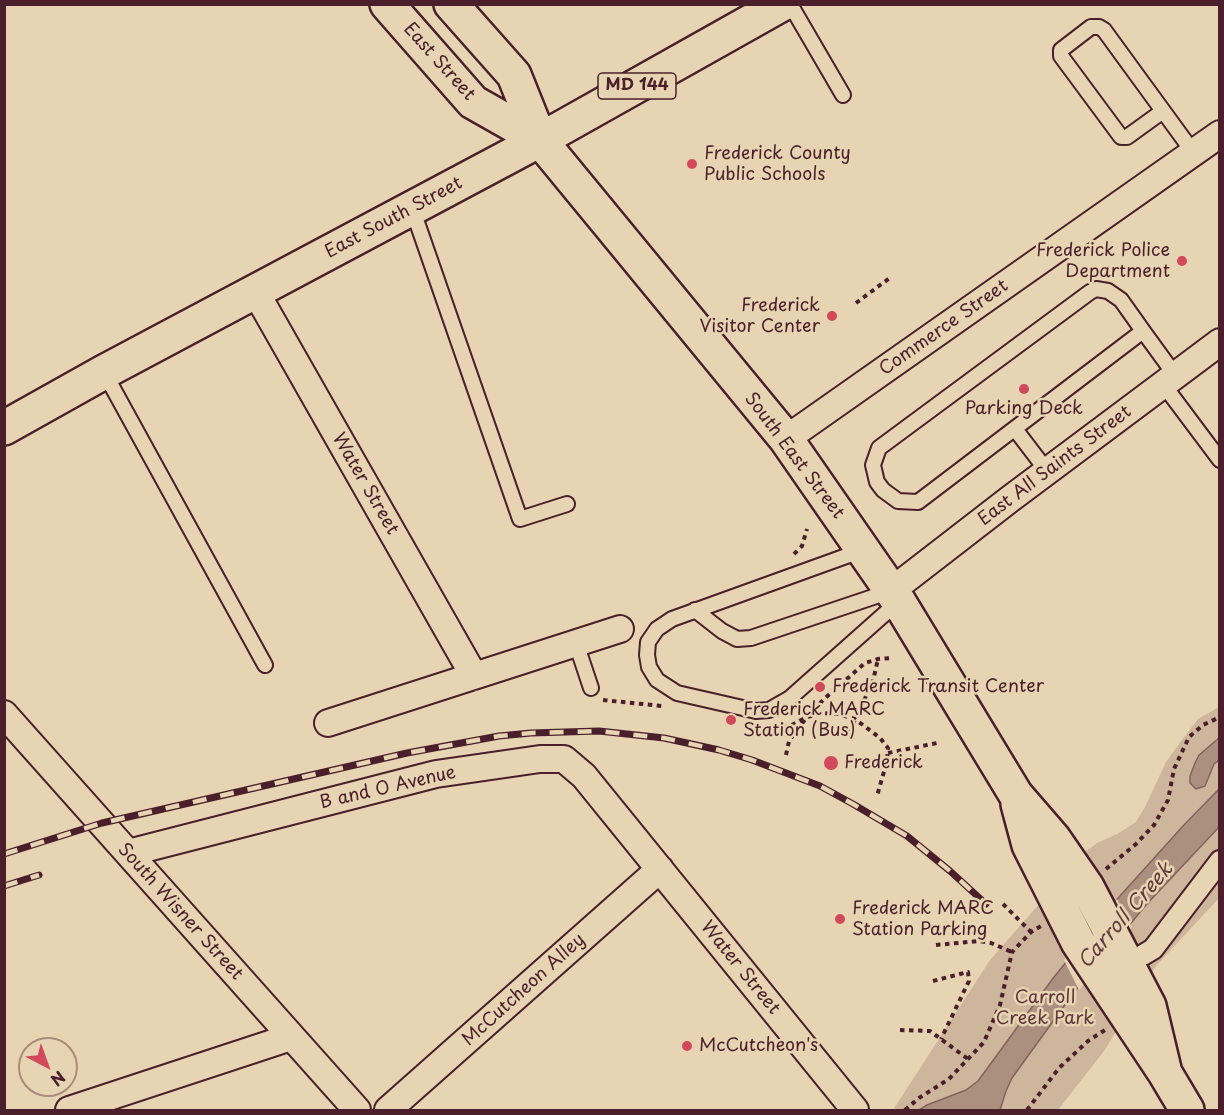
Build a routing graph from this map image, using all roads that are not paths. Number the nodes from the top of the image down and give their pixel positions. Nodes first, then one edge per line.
1 (387, 4) edge
2 (451, 4) edge
3 (782, 4) edge
4 (790, 4) edge
5 (843, 95) dead end
6 (1163, 111) junction
7 (1220, 134) edge
8 (540, 140) junction
9 (1193, 152) junction
10 (412, 208) junction
11 (255, 291) junction
12 (1143, 332) junction
13 (1220, 342) edge
14 (104, 372) junction
15 (1169, 380) junction
16 (4, 428) edge
17 (1015, 429) junction
18 (786, 439) junction
19 (1220, 460) edge
20 (1047, 471) junction
21 (567, 504) dead end
22 (863, 550) junction
23 (895, 597) junction
24 (695, 610) junction
25 (620, 629) dead end
26 (576, 643) junction
27 (265, 665) dead end
28 (474, 676) junction
29 (591, 688) dead end
30 (4, 714) edge
31 (328, 723) dead end
32 (1016, 795) junction
33 (624, 825) joint
34 (128, 853) junction
35 (1220, 861) edge
36 (660, 869) junction
37 (1131, 952) junction
38 (291, 1037) junction
39 (1165, 1073) junction
40 (845, 1107) edge
41 (69, 1110) edge
42 (357, 1110) edge
43 (388, 1110) edge
44 (1187, 1110) edge

1 - 8 main road, East Street
2 - 8 main road
3 - 8 main road, East South Street / MD 144
4 - 5 lane
6 - 6 lane
6 - 9 lane
7 - 9 street, Commerce Street
8 - 10 main road, East South Street / MD 144
8 - 18 main road, South East Street
9 - 18 street, Commerce Street
10 - 11 main road, East South Street / MD 144
10 - 21 lane
11 - 14 main road, East South Street / MD 144
11 - 28 street, Water Street
12 - 15 lane
12 - 17 lane
12 - 17 lane
13 - 15 street, East All Saints Street
14 - 16 main road, East South Street / MD 144
14 - 27 lane
15 - 19 lane
15 - 20 street, East All Saints Street
17 - 20 lane
18 - 22 main road, South East Street
20 - 23 street, East All Saints Street
22 - 23 main road, South East Street
22 - 24 lane
23 - 24 lane
23 - 24 lane
23 - 32 main road, South East Street
25 - 26 street
26 - 28 street
26 - 29 lane
28 - 31 street
30 - 34 street, South Wisner Street
32 - 37 main road, South East Street
32 - 39 main road, South East Street
33 - 34 street, B and O Avenue
33 - 36 street, Water Street
34 - 38 street, South Wisner Street
35 - 37 street
36 - 40 street, Water Street
36 - 43 street, McCutcheon Alley
37 - 39 main road, South East Street
38 - 41 street
38 - 42 street, South Wisner Street
39 - 44 main road, South East Street

